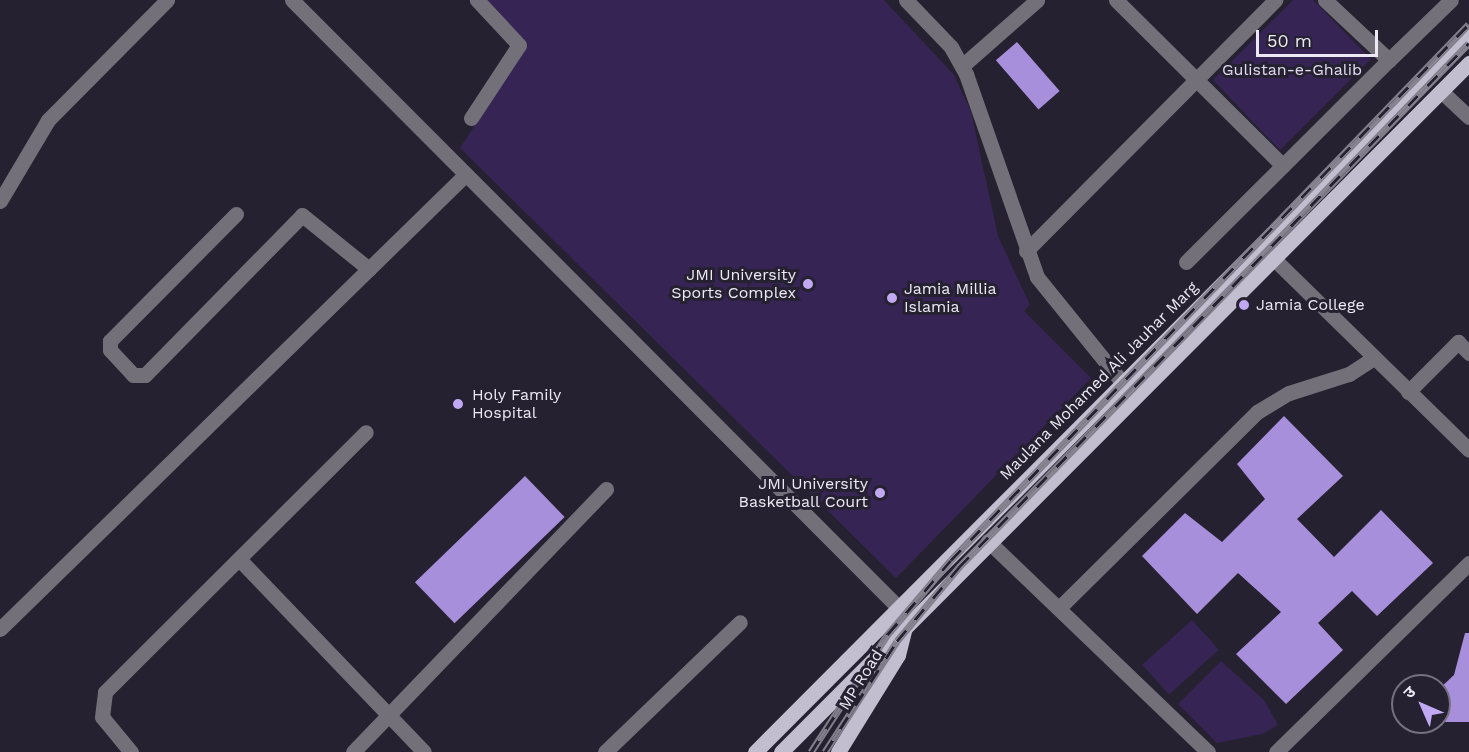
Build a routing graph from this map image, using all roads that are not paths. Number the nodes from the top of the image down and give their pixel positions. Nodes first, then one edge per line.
1 (167, 0) edge
2 (292, 0) edge
3 (477, 0) edge
4 (906, 0) edge
5 (1037, 0) edge
6 (1116, 0) edge
7 (1275, 0) edge
8 (1324, 0) edge
9 (1450, 0) edge
10 (1469, 36) edge
11 (1389, 60) junction
12 (1469, 63) edge
13 (962, 66) junction
14 (1197, 82) junction
15 (1441, 90) junction
16 (1469, 117) edge
17 (471, 118) dead end
18 (1360, 143) junction
19 (1374, 158) junction
20 (1283, 166) junction
21 (465, 175) junction
22 (0, 201) edge
23 (236, 214) dead end
24 (1026, 251) junction
25 (1273, 258) junction
26 (1186, 262) dead end
27 (369, 269) junction
28 (1469, 353) edge
29 (1374, 358) junction
30 (1122, 382) junction
31 (1408, 392) junction
32 (366, 432) dead end
33 (1469, 450) edge
34 (606, 489) dead end
35 (988, 541) junction
36 (239, 559) junction
37 (1469, 563) edge
38 (1059, 608) junction
39 (901, 615) junction
40 (740, 622) dead end
41 (0, 629) edge
42 (388, 716) junction
43 (131, 752) edge
44 (353, 752) edge
45 (424, 752) edge
46 (605, 752) edge
47 (755, 752) edge
48 (781, 752) edge
49 (838, 752) edge
50 (1208, 752) edge
51 (1276, 752) edge

1 - 22 lane
2 - 21 lane
3 - 17 lane
4 - 13 lane
5 - 13 lane
6 - 14 lane
7 - 14 lane
8 - 11 lane
9 - 11 lane
10 - 18 main road, Maulana Mohamed Ali Jauhar Marg
11 - 20 lane
12 - 15 main road, Maulana Mohamed Ali Jauhar Marg
13 - 24 lane
14 - 20 lane
14 - 24 lane
15 - 16 lane
15 - 19 main road, Maulana Mohamed Ali Jauhar Marg
18 - 19 main road
18 - 30 main road, Maulana Mohamed Ali Jauhar Marg
19 - 25 main road, Maulana Mohamed Ali Jauhar Marg
20 - 26 lane
21 - 27 lane
21 - 39 lane
23 - 27 lane
24 - 30 lane
25 - 29 lane
25 - 35 main road, Maulana Mohamed Ali Jauhar Marg
27 - 41 lane
28 - 31 lane
29 - 31 lane
29 - 38 lane
30 - 39 main road, Maulana Mohamed Ali Jauhar Marg
31 - 33 lane
32 - 36 lane
34 - 42 lane
35 - 38 lane
35 - 39 main road, Maulana Mohamed Ali Jauhar Marg
36 - 42 lane
36 - 43 lane
37 - 51 lane
38 - 50 lane
39 - 47 main road, Maulana Mohamed Ali Jauhar Marg
39 - 48 main road, Maulana Mohamed Ali Jauhar Marg
39 - 49 main road, MP Road
40 - 46 lane
42 - 44 lane
42 - 45 lane

